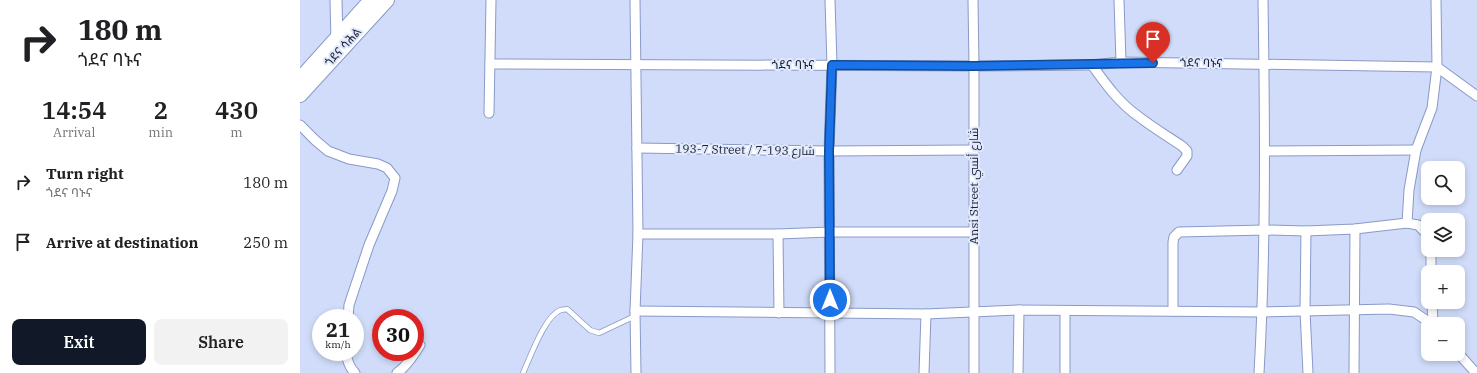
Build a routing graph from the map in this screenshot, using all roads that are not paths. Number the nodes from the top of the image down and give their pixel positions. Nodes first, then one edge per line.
1 (336, 0) edge
2 (371, 0) edge
3 (387, 0) edge
4 (490, 0) edge
5 (635, 0) edge
6 (830, 0) edge
7 (973, 0) edge
8 (1120, 0) edge
9 (1263, 0) edge
10 (1436, 0) edge
11 (337, 36) junction
12 (338, 53) junction
13 (1121, 62) junction
14 (490, 64) junction
15 (637, 64) junction
16 (1092, 64) junction
17 (1264, 64) junction
18 (832, 65) junction
19 (974, 66) junction
20 (305, 67) edge
21 (325, 67) junction
22 (1437, 67) junction
23 (300, 79) edge
24 (300, 95) edge
25 (1477, 96) edge
26 (489, 113) dead end
27 (300, 124) edge
28 (636, 148) junction
29 (974, 150) junction
30 (1416, 150) junction
31 (829, 151) junction
32 (1265, 151) junction
33 (1177, 170) dead end
34 (1407, 223) junction
35 (1421, 228) edge
36 (1355, 229) junction
37 (1265, 230) junction
38 (1306, 231) junction
39 (830, 232) junction
40 (973, 232) junction
41 (638, 234) junction
42 (778, 234) junction
43 (349, 309) edge
44 (1019, 310) junction
45 (1355, 310) junction
46 (1065, 311) junction
47 (1173, 311) junction
48 (1305, 311) junction
49 (1262, 312) junction
50 (779, 313) junction
51 (973, 313) junction
52 (635, 314) junction
53 (830, 314) junction
54 (926, 314) junction
55 (1422, 317) edge
56 (348, 361) edge
57 (409, 361) edge
58 (1465, 361) edge
59 (355, 373) edge
60 (397, 373) edge
61 (523, 373) edge
62 (636, 373) edge
63 (830, 373) edge
64 (924, 373) edge
65 (974, 373) edge
66 (1018, 373) edge
67 (1065, 373) edge
68 (1259, 373) edge
69 (1308, 373) edge
70 (1354, 373) edge
71 (1476, 373) edge

1 - 11 street
2 - 11 highway
3 - 12 highway, ጎደና ሳሕል
4 - 14 street
5 - 15 street
6 - 18 street
7 - 19 street, Ansi Street شارع أنسي
8 - 13 street
9 - 17 street
10 - 22 street
11 - 12 street
11 - 20 highway
12 - 21 highway, ጎደና ሳሕል
13 - 16 street, ጎደና ባኑና
13 - 17 street, ጎደና ባኑና
14 - 15 street, ጎደና ባኑና
14 - 26 street
15 - 18 street, ጎደና ባኑና
15 - 28 street
16 - 19 street, ጎደና ባኑና
16 - 33 street
17 - 22 street, ጎደና ባኑና
17 - 32 street
18 - 19 street, ጎደና ባኑና
18 - 31 street
19 - 29 street, Ansi Street شارع أنسي
20 - 21 street
20 - 23 highway
21 - 24 highway, ጎደና ሳሕል
22 - 25 street
22 - 30 street
27 - 43 street
28 - 31 street, 193-7 Street / شارع 193-7
28 - 41 street
29 - 31 street, 193-7 Street / شارع 193-7
29 - 40 street, Ansi Street شارع أنسي
30 - 32 street
30 - 34 street
31 - 39 street
32 - 37 street
34 - 35 street
34 - 36 street
36 - 38 street
36 - 45 street
37 - 38 street
37 - 47 street
37 - 49 street
38 - 48 street
39 - 40 street
39 - 42 street
39 - 53 street
40 - 51 street, Ansi Street شارع أنسي
41 - 42 street
41 - 52 street
42 - 50 street
44 - 46 street
44 - 51 street
44 - 66 street
45 - 48 street
45 - 55 street
45 - 70 street
46 - 47 street
46 - 67 street
47 - 49 street
48 - 49 street
48 - 69 street
49 - 68 street
50 - 52 street
50 - 53 street
51 - 54 street
51 - 65 street, Ansi Street شارع أنسي
52 - 61 lane
52 - 62 street
53 - 54 street
53 - 63 street
54 - 64 street
56 - 59 street
57 - 60 street
58 - 71 street

